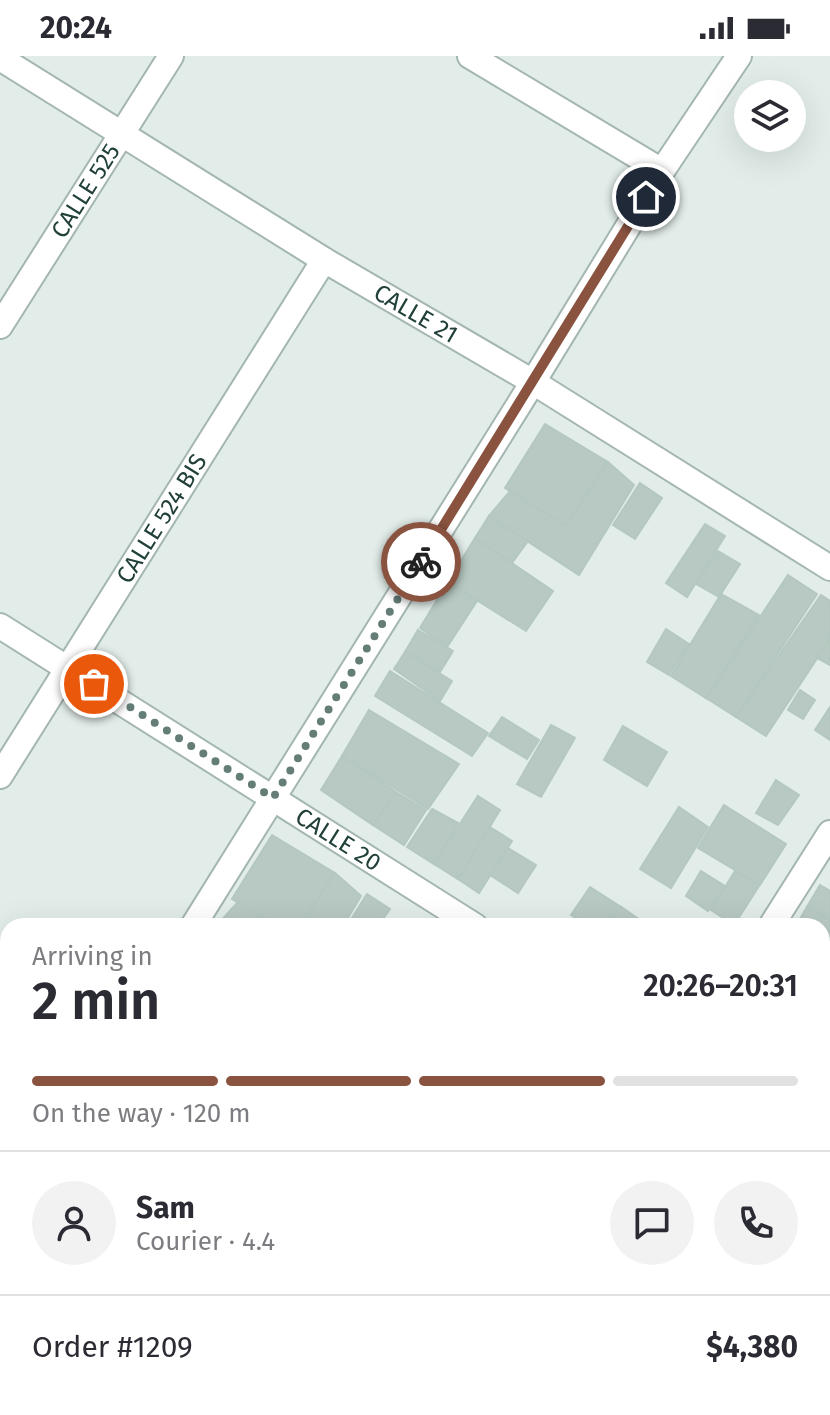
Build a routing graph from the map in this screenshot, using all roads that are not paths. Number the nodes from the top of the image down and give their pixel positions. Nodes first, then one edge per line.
1 (171, 56) edge
2 (470, 56) edge
3 (739, 56) edge
4 (0, 58) edge
5 (121, 133) junction
6 (662, 171) junction
7 (324, 260) junction
8 (0, 326) edge
9 (533, 382) junction
10 (830, 568) edge
11 (0, 626) edge
12 (68, 668) junction
13 (0, 776) edge
14 (273, 798) junction
15 (830, 833) edge
16 (198, 918) edge
17 (462, 918) edge
18 (776, 918) edge

1 - 5 street, CALLE 525
2 - 6 street
3 - 6 street
4 - 5 street, CALLE 21
5 - 7 street, CALLE 21
5 - 8 street, CALLE 525
6 - 9 street
7 - 9 street, CALLE 21
7 - 12 street, CALLE 524 BIS
9 - 10 street, CALLE 21
9 - 14 street
11 - 12 street, CALLE 20
12 - 13 street, CALLE 524 BIS
12 - 14 street, CALLE 20
14 - 16 street
14 - 17 street, CALLE 20
15 - 18 street

